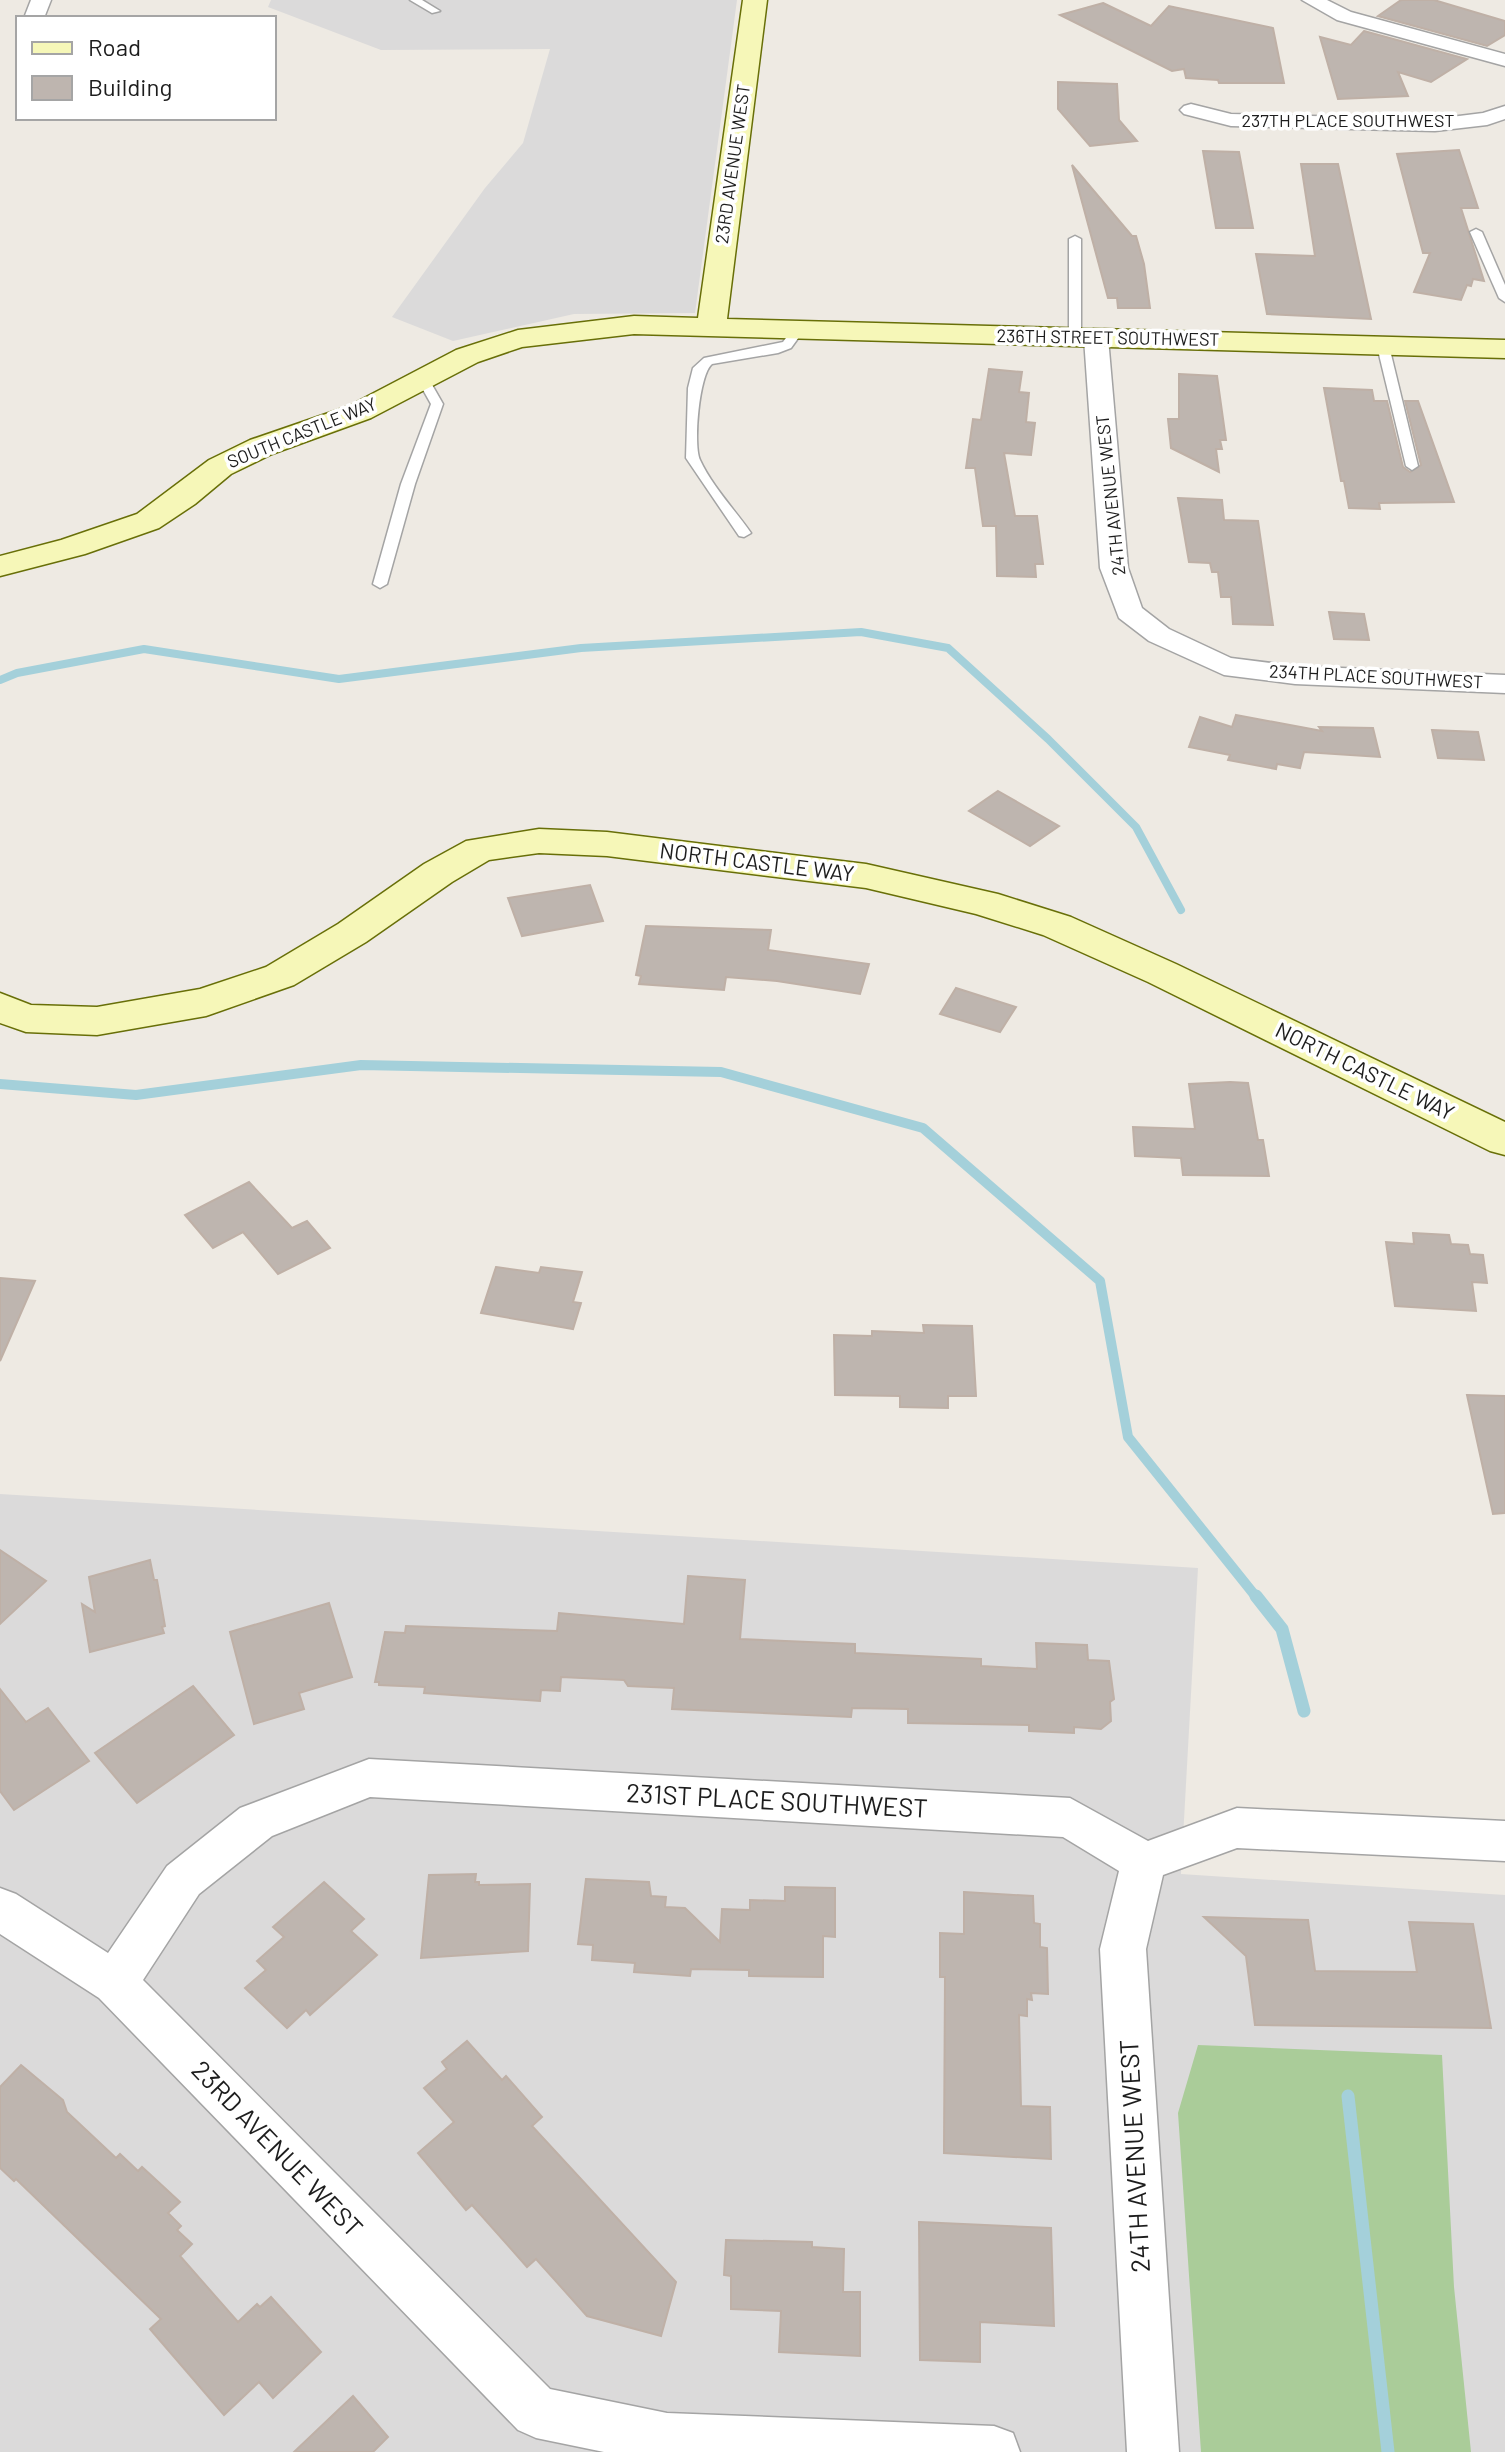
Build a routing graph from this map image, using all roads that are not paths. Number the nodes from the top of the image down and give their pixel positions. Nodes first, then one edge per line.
1 (415, 0) edge
2 (755, 0) edge
3 (1312, 0) edge
4 (435, 11) dead end
5 (1505, 60) edge
6 (1191, 110) dead end
7 (1505, 112) edge
8 (1476, 232) dead end
9 (1075, 239) dead end
10 (1505, 298) edge
11 (711, 328) junction
12 (798, 330) junction
13 (1086, 338) junction
14 (1383, 346) junction
15 (1505, 349) edge
16 (423, 379) junction
17 (1412, 466) dead end
18 (744, 533) dead end
19 (0, 566) edge
20 (380, 584) dead end
21 (1159, 635) joint
22 (1505, 684) edge
23 (0, 1007) edge
24 (1505, 1140) edge
25 (1505, 1841) edge
26 (1144, 1862) junction
27 (0, 1909) edge
28 (115, 1983) junction
29 (667, 2446) edge
30 (994, 2452) edge
31 (1153, 2452) edge

1 - 4 lane
2 - 11 street, 23RD AVENUE WEST
3 - 5 street
6 - 7 street, 237TH PLACE SOUTHWEST
8 - 10 lane
9 - 13 lane
11 - 12 street, 236TH STREET SOUTHWEST
11 - 16 street, SOUTH CASTLE WAY
12 - 13 street, 236TH STREET SOUTHWEST
12 - 18 lane
13 - 14 street, 236TH STREET SOUTHWEST
13 - 21 street, 24TH AVENUE WEST
14 - 15 street, 236TH STREET SOUTHWEST
14 - 17 lane
16 - 19 street, SOUTH CASTLE WAY
16 - 20 lane
21 - 22 street, 234TH PLACE SOUTHWEST
23 - 24 street, NORTH CASTLE WAY
25 - 26 street
26 - 28 street, 231ST PLACE SOUTHWEST
26 - 31 street, 24TH AVENUE WEST
27 - 28 street, 23RD AVENUE WEST
28 - 29 street, 23RD AVENUE WEST
29 - 30 street

